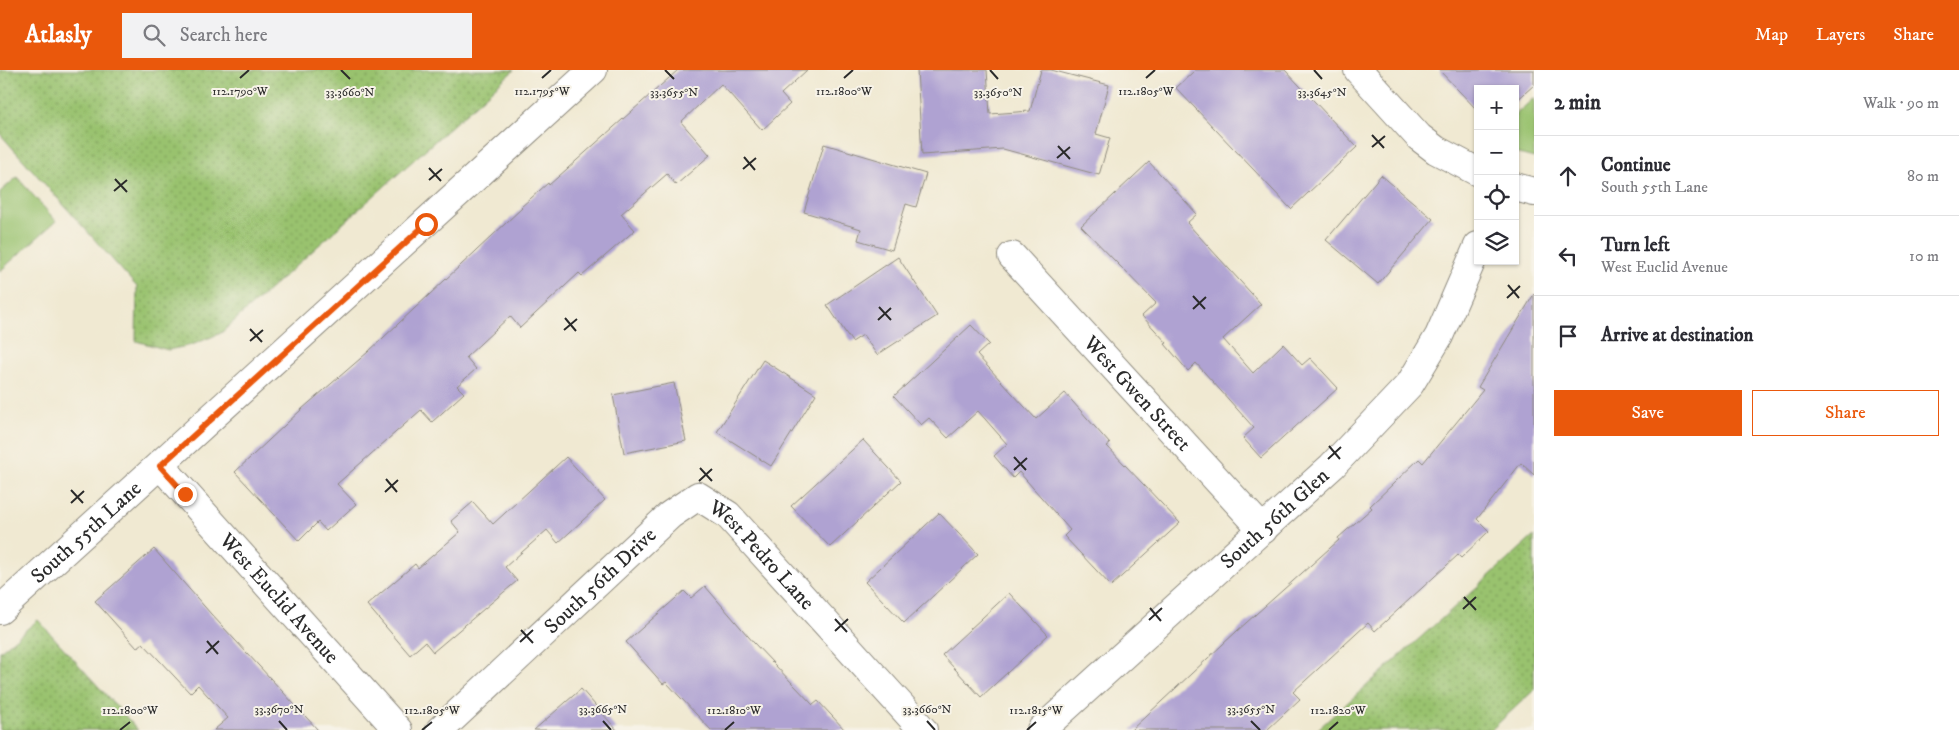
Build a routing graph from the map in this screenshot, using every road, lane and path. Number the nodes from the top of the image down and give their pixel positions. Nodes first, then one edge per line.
1 (593, 70) edge
2 (1358, 70) edge
3 (1474, 170) edge
4 (1519, 189) edge
5 (1534, 192) edge
6 (1474, 255) edge
7 (1012, 256) dead end
8 (160, 466) junction
9 (698, 496) joint
10 (1263, 530) junction
11 (0, 610) edge
12 (398, 730) edge
13 (440, 730) edge
14 (923, 730) edge
15 (1041, 730) edge

1 - 8 street, South 55th Lane
2 - 3 street
4 - 5 street
6 - 10 street, South 56th Glen
7 - 10 street, West Gwen Street
8 - 11 street, South 55th Lane
8 - 12 street, West Euclid Avenue
9 - 13 street, South 56th Drive
9 - 14 street, West Pedro Lane
10 - 15 street, South 56th Glen

